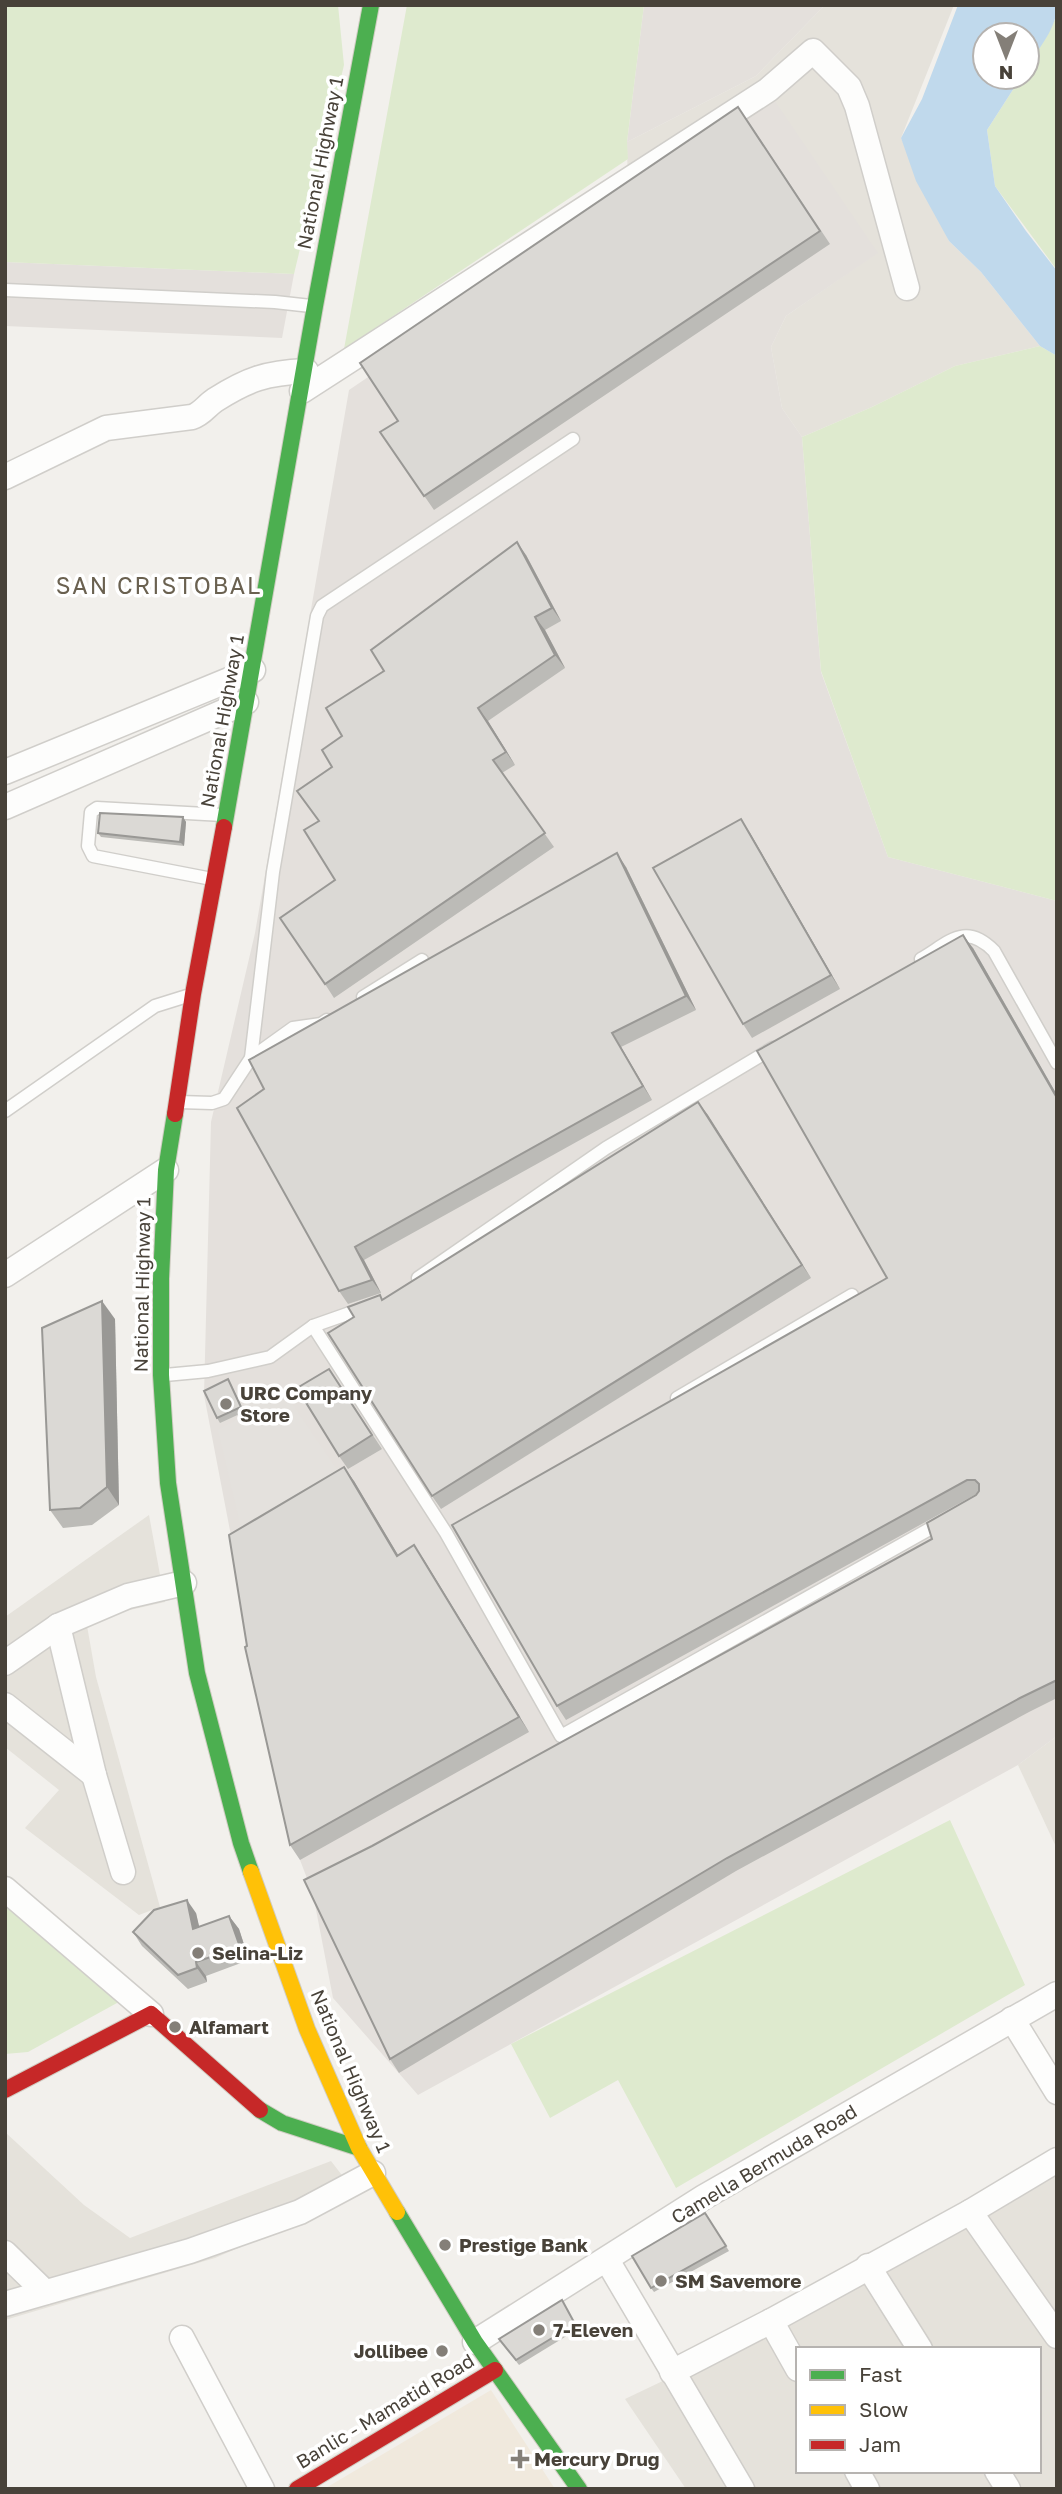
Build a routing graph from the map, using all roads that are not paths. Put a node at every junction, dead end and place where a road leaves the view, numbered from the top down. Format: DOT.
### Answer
graph roads {
  1 [pos="371,5"];
  2 [pos="906,288"];
  3 [pos="5,290"];
  4 [pos="315,306"];
  5 [pos="304,381"];
  6 [pos="573,439"];
  7 [pos="5,477"];
  8 [pos="253,670"];
  9 [pos="246,702"];
  10 [pos="5,772"];
  11 [pos="5,807"];
  12 [pos="226,815"];
  13 [pos="212,879"];
  14 [pos="422,960"];
  15 [pos="911,965"];
  16 [pos="193,994"];
  17 [pos="782,1042"];
  18 [pos="251,1058"];
  19 [pos="1057,1063"];
  20 [pos="176,1101"];
  21 [pos="5,1111"];
  22 [pos="166,1170"];
  23 [pos="5,1275"];
  24 [pos="407,1285"];
  25 [pos="852,1295"];
  26 [pos="385,1301"];
  27 [pos="313,1326"];
  28 [pos="161,1375"];
  29 [pos="661,1407"];
  30 [pos="957,1514"];
  31 [pos="458,1526"];
  32 [pos="446,1533"];
  33 [pos="184,1583"];
  34 [pos="58,1626"];
  35 [pos="5,1663"];
  36 [pos="5,1705"];
  37 [pos="94,1775"];
  38 [pos="123,1872"];
  39 [pos="5,1889"];
  40 [pos="1057,1994"];
  41 [pos="151,2014"];
  42 [pos="1012,2019"];
  43 [pos="5,2090"];
  44 [pos="1057,2092"];
  45 [pos="359,2148"];
  46 [pos="1057,2160"];
  47 [pos="373,2173"];
  48 [pos="970,2212"];
  49 [pos="5,2253"];
  50 [pos="607,2260"];
  51 [pos="867,2266"];
  52 [pos="46,2292"];
  53 [pos="5,2304"];
  54 [pos="771,2321"];
  55 [pos="1057,2336"];
  56 [pos="182,2338"];
  57 [pos="475,2342"];
  58 [pos="919,2347"];
  59 [pos="796,2365"];
  60 [pos="495,2370"];
  61 [pos="672,2372"];
  62 [pos="858,2473"];
  63 [pos="998,2473"];
  64 [pos="262,2489"];
  65 [pos="297,2489"];
  66 [pos="579,2489"];
  67 [pos="742,2489"];
  68 [pos="867,2489"];
  69 [pos="1008,2489"];
  1 -- 4 [label="main road, National Highway 1"];
  2 -- 5 [label="street"];
  3 -- 4 [label="lane"];
  4 -- 5 [label="main road, National Highway 1"];
  5 -- 7 [label="street"];
  5 -- 8 [label="main road, National Highway 1"];
  6 -- 18 [label="lane"];
  8 -- 9 [label="main road, National Highway 1"];
  8 -- 10 [label="street"];
  9 -- 11 [label="street"];
  9 -- 12 [label="main road, National Highway 1"];
  12 -- 13 [label="main road, National Highway 1"];
  12 -- 13 [label="lane"];
  13 -- 16 [label="main road, National Highway 1"];
  14 -- 18 [label="lane"];
  15 -- 19 [label="lane"];
  16 -- 20 [label="main road, National Highway 1"];
  16 -- 21 [label="lane"];
  17 -- 24 [label="lane"];
  18 -- 20 [label="lane"];
  20 -- 22 [label="main road, National Highway 1"];
  22 -- 23 [label="street"];
  22 -- 28 [label="main road, National Highway 1"];
  25 -- 29 [label="lane"];
  26 -- 27 [label="lane"];
  27 -- 28 [label="lane"];
  27 -- 32 [label="lane"];
  28 -- 33 [label="main road, National Highway 1"];
  30 -- 32 [label="lane"];
  31 -- 32 [label="lane"];
  33 -- 34 [label="street"];
  33 -- 45 [label="main road, National Highway 1"];
  34 -- 35 [label="street"];
  34 -- 37 [label="street"];
  36 -- 37 [label="street"];
  37 -- 38 [label="street"];
  39 -- 41 [label="street"];
  40 -- 42 [label="street, Camella Bermuda Road"];
  41 -- 43 [label="main road"];
  41 -- 45 [label="main road"];
  42 -- 44 [label="street"];
  42 -- 50 [label="street, Camella Bermuda Road"];
  45 -- 47 [label="main road, National Highway 1"];
  46 -- 48 [label="street"];
  47 -- 52 [label="street"];
  47 -- 57 [label="main road, National Highway 1"];
  48 -- 51 [label="street"];
  48 -- 55 [label="street"];
  49 -- 52 [label="street"];
  50 -- 57 [label="street, Camella Bermuda Road"];
  50 -- 61 [label="street"];
  51 -- 54 [label="street"];
  51 -- 58 [label="street"];
  52 -- 53 [label="street"];
  54 -- 59 [label="street"];
  54 -- 61 [label="street"];
  56 -- 64 [label="street"];
  57 -- 60 [label="main road, National Highway 1"];
  60 -- 65 [label="main road, Banlic - Mamatid Road"];
  60 -- 66 [label="main road, National Highway 1"];
  61 -- 67 [label="street"];
  62 -- 68 [label="street"];
  63 -- 69 [label="street"];
}
